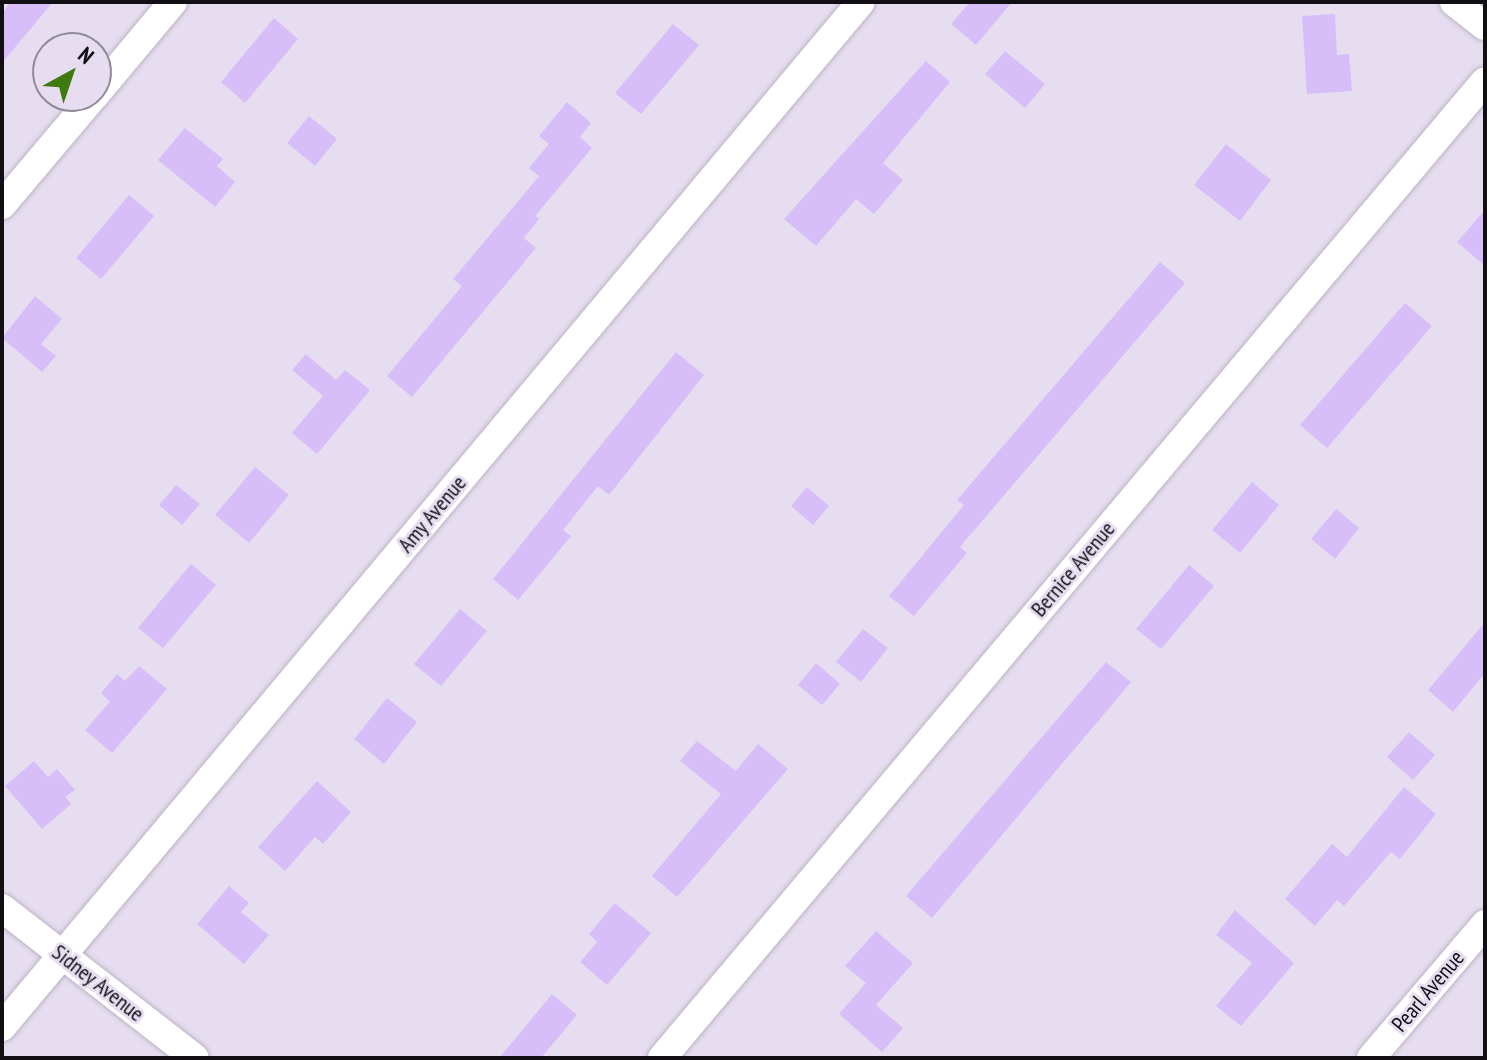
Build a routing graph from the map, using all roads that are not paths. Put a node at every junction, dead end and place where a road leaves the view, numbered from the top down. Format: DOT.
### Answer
graph roads {
  1 [pos="173,2"];
  2 [pos="861,2"];
  3 [pos="1454,2"];
  4 [pos="1485,26"];
  5 [pos="112,75"];
  6 [pos="1485,81"];
  7 [pos="81,112"];
  8 [pos="2,205"];
  9 [pos="2,908"];
  10 [pos="1485,924"];
  11 [pos="62,955"];
  12 [pos="2,1027"];
  13 [pos="195,1058"];
  14 [pos="662,1058"];
  15 [pos="1371,1058"];
  1 -- 5 [label="street"];
  2 -- 11 [label="street, Amy Avenue"];
  3 -- 4 [label="street"];
  6 -- 14 [label="street, Bernice Avenue"];
  7 -- 8 [label="street"];
  9 -- 11 [label="street, Sidney Avenue"];
  10 -- 15 [label="street, Pearl Avenue"];
  11 -- 12 [label="street, Amy Avenue"];
  11 -- 13 [label="street, Sidney Avenue"];
}
